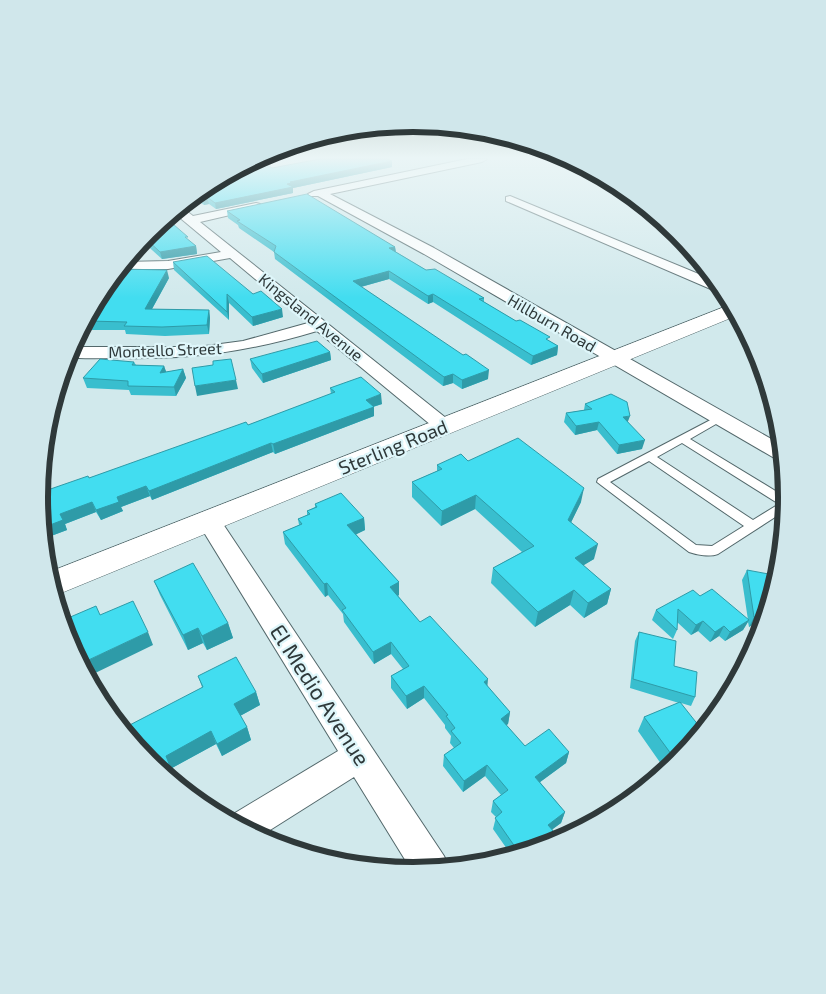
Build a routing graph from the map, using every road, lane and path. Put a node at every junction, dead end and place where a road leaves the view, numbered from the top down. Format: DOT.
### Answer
graph roads {
  1 [pos="259,205"];
  2 [pos="343,205"];
  3 [pos="525,205"];
  4 [pos="182,213"];
  5 [pos="191,220"];
  6 [pos="232,254"];
  7 [pos="130,266"];
  8 [pos="710,284"];
  9 [pos="728,311"];
  10 [pos="320,325"];
  11 [pos="77,352"];
  12 [pos="613,358"];
  13 [pos="720,418"];
  14 [pos="444,426"];
  15 [pos="683,439"];
  16 [pos="775,449"];
  17 [pos="650,457"];
  18 [pos="778,497"];
  19 [pos="778,509"];
  20 [pos="209,521"];
  21 [pos="753,526"];
  22 [pos="58,582"];
  23 [pos="359,756"];
  24 [pos="249,824"];
  25 [pos="427,862"];
  1 -- 5 [label="street"];
  2 -- 12 [label="street, Hillburn Road"];
  3 -- 8 [label="street"];
  4 -- 5 [label="street, Kingsland Avenue"];
  5 -- 6 [label="street, Kingsland Avenue"];
  6 -- 7 [label="street"];
  6 -- 10 [label="street, Kingsland Avenue"];
  9 -- 12 [label="street, Sterling Road"];
  10 -- 11 [label="street, Montello Street"];
  10 -- 14 [label="street, Kingsland Avenue"];
  12 -- 13 [label="street, Hillburn Road"];
  12 -- 14 [label="street, Sterling Road"];
  13 -- 15 [label="lane"];
  13 -- 16 [label="street, Hillburn Road"];
  14 -- 20 [label="street, Sterling Road"];
  15 -- 17 [label="lane"];
  15 -- 18 [label="lane"];
  17 -- 21 [label="lane"];
  17 -- 21 [label="lane"];
  19 -- 21 [label="lane"];
  20 -- 22 [label="street, Sterling Road"];
  20 -- 23 [label="street, El Medio Avenue"];
  23 -- 24 [label="street"];
  23 -- 25 [label="street, El Medio Avenue"];
}
